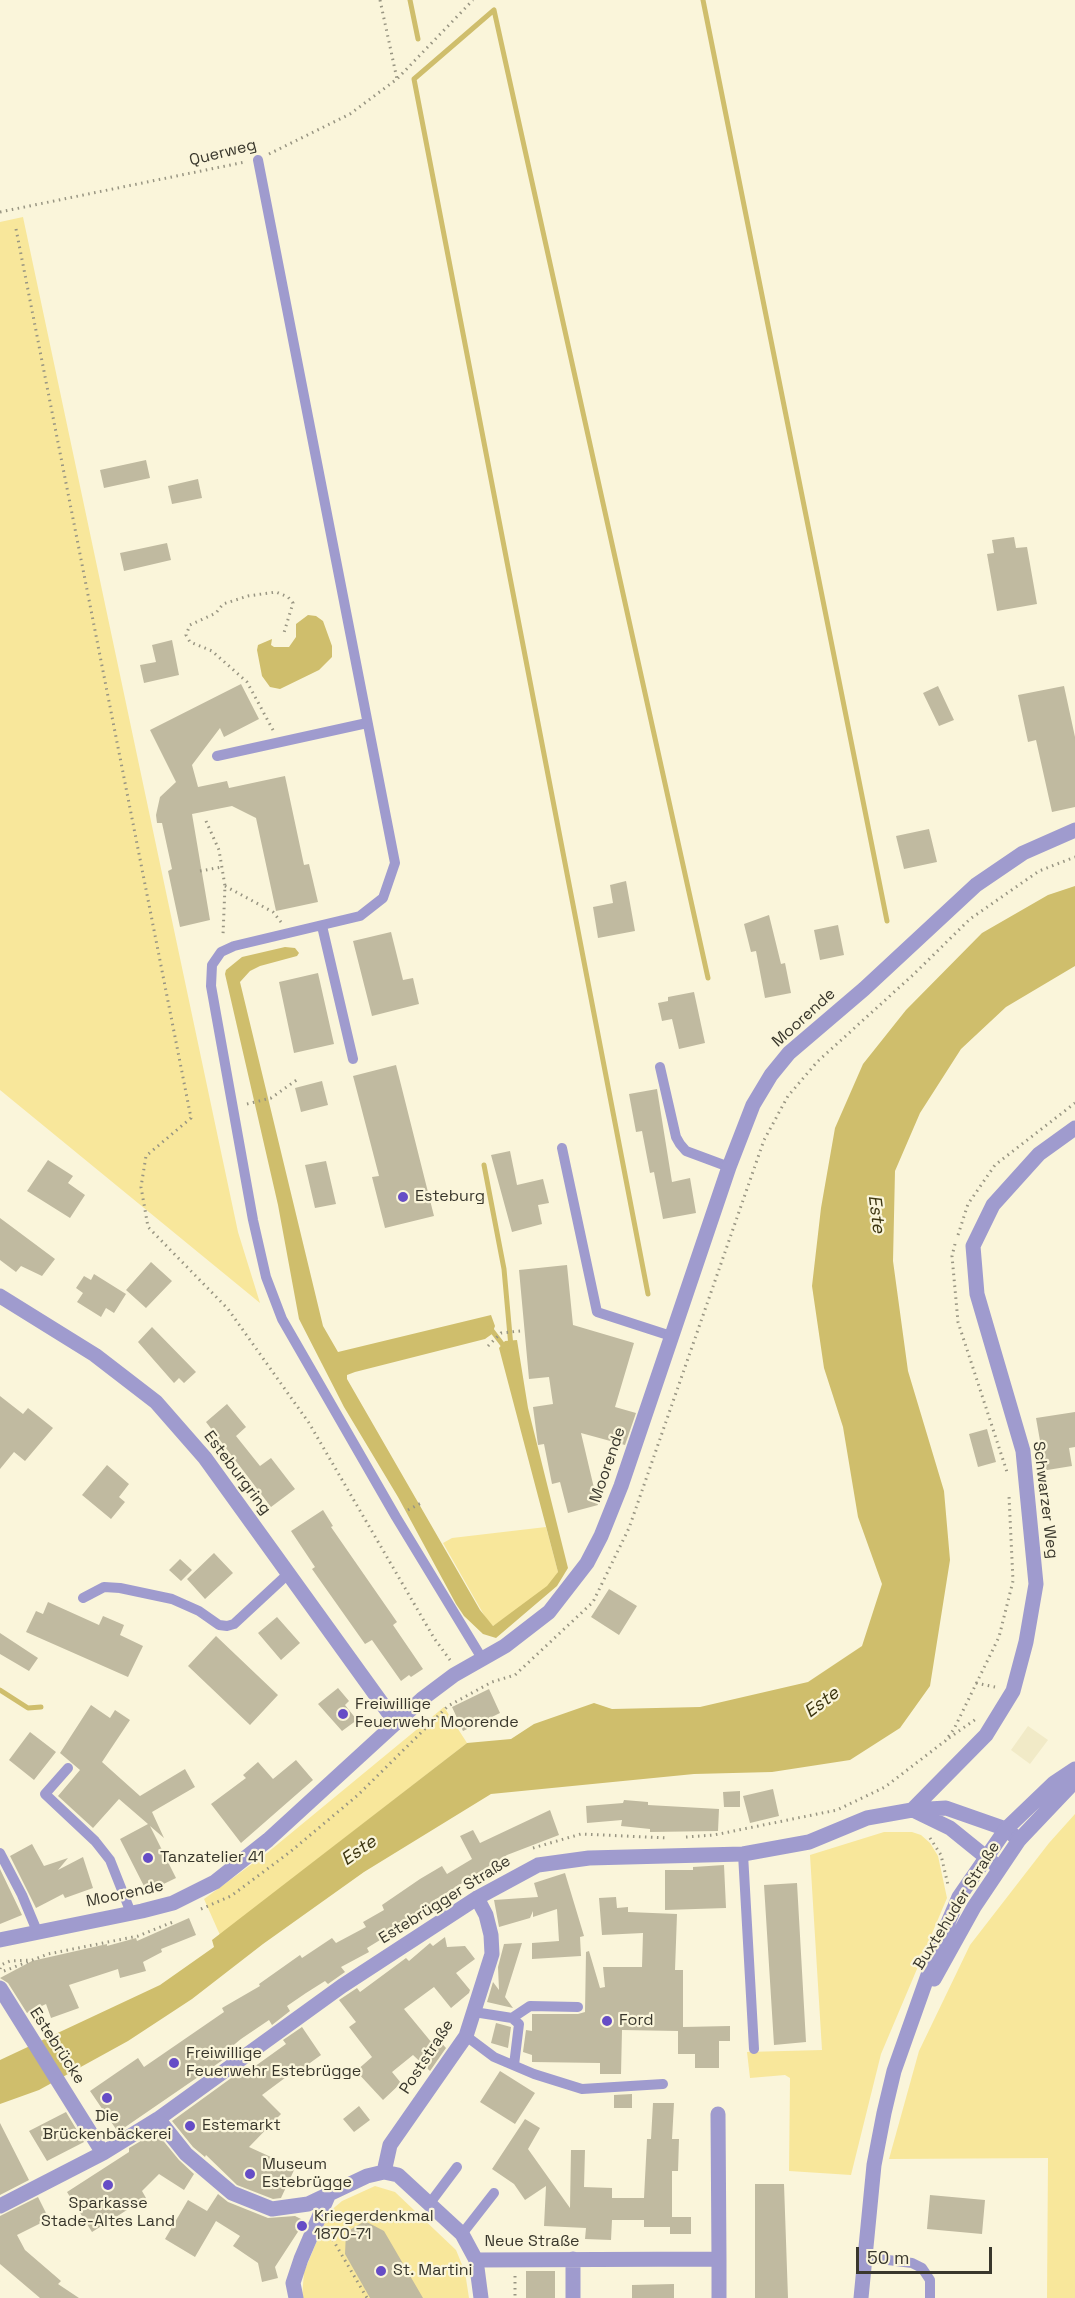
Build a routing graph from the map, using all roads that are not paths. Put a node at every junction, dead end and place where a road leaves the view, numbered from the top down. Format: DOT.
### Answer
graph roads {
  1 [pos="258,160"];
  2 [pos="367,723"];
  3 [pos="217,756"];
  4 [pos="1075,830"];
  5 [pos="322,926"];
  6 [pos="353,1059"];
  7 [pos="660,1067"];
  8 [pos="1075,1128"];
  9 [pos="562,1148"];
  10 [pos="729,1167"];
  11 [pos="0,1296"];
  12 [pos="671,1336"];
  13 [pos="289,1573"];
  14 [pos="84,1598"];
  15 [pos="483,1660"];
  16 [pos="396,1723"];
  17 [pos="68,1768"];
  18 [pos="1075,1769"];
  19 [pos="1075,1781"];
  20 [pos="912,1810"];
  21 [pos="1006,1829"];
  22 [pos="1019,1840"];
  23 [pos="0,1853"];
  24 [pos="743,1854"];
  25 [pos="985,1857"];
  26 [pos="1000,1868"];
  27 [pos="477,1898"];
  28 [pos="132,1913"];
  29 [pos="37,1931"];
  30 [pos="0,1940"];
  31 [pos="0,1988"];
  32 [pos="921,1999"];
  33 [pos="578,2007"];
  34 [pos="474,2012"];
  35 [pos="512,2018"];
  36 [pos="466,2036"];
  37 [pos="754,2049"];
  38 [pos="514,2065"];
  39 [pos="663,2084"];
  40 [pos="718,2114"];
  41 [pos="158,2119"];
  42 [pos="103,2153"];
  43 [pos="457,2167"];
  44 [pos="384,2172"];
  45 [pos="494,2193"];
  46 [pos="328,2196"];
  47 [pos="430,2203"];
  48 [pos="0,2206"];
  49 [pos="462,2234"];
  50 [pos="864,2257"];
  51 [pos="573,2259"];
  52 [pos="719,2259"];
  53 [pos="476,2260"];
  54 [pos="296,2298"];
  55 [pos="481,2298"];
  56 [pos="573,2298"];
  57 [pos="719,2298"];
  58 [pos="861,2298"];
  59 [pos="930,2298"];
  1 -- 2 [label="lane"];
  2 -- 3 [label="lane"];
  2 -- 5 [label="lane"];
  4 -- 10 [label="street, Moorende"];
  5 -- 6 [label="lane"];
  5 -- 15 [label="lane"];
  7 -- 10 [label="lane"];
  8 -- 20 [label="street, Schwarzer Weg"];
  9 -- 12 [label="lane"];
  10 -- 12 [label="street, Moorende"];
  11 -- 13 [label="street, Esteburgring"];
  12 -- 15 [label="street, Moorende"];
  13 -- 14 [label="lane"];
  13 -- 16 [label="street, Esteburgring"];
  15 -- 16 [label="street, Moorende"];
  16 -- 28 [label="street, Moorende"];
  17 -- 28 [label="lane"];
  18 -- 21 [label="street, Buxtehuder Straße"];
  19 -- 22 [label="street, Buxtehuder Straße"];
  20 -- 21 [label="street, Estebrügger Straße"];
  20 -- 24 [label="street, Estebrügger Straße"];
  20 -- 25 [label="street"];
  21 -- 22 [label="street"];
  21 -- 25 [label="street, Buxtehuder Straße"];
  22 -- 26 [label="street, Buxtehuder Straße"];
  23 -- 29 [label="lane"];
  24 -- 27 [label="street, Estebrügger Straße"];
  24 -- 37 [label="lane"];
  25 -- 26 [label="street"];
  25 -- 32 [label="street, Buxtehuder Straße"];
  26 -- 32 [label="street, Buxtehuder Straße"];
  27 -- 34 [label="street, Poststraße"];
  27 -- 41 [label="street, Estebrügger Straße"];
  28 -- 29 [label="street, Moorende"];
  29 -- 30 [label="street, Moorende"];
  31 -- 42 [label="street, Estebrücke"];
  32 -- 50 [label="street, Buxtehuder Straße"];
  33 -- 35 [label="lane"];
  34 -- 35 [label="lane"];
  34 -- 36 [label="street, Poststraße"];
  35 -- 38 [label="lane"];
  36 -- 38 [label="lane"];
  36 -- 44 [label="street, Poststraße"];
  38 -- 39 [label="lane"];
  40 -- 52 [label="street"];
  41 -- 42 [label="street, Estebrügger Straße"];
  41 -- 46 [label="street"];
  42 -- 48 [label="street, Estebrügger Straße"];
  43 -- 47 [label="lane"];
  44 -- 46 [label="street"];
  44 -- 47 [label="street, Neue Straße"];
  45 -- 49 [label="lane"];
  46 -- 54 [label="street"];
  47 -- 49 [label="street, Neue Straße"];
  49 -- 53 [label="street, Neue Straße"];
  50 -- 58 [label="street, Buxtehuder Straße"];
  50 -- 59 [label="lane"];
  51 -- 52 [label="street, Neue Straße"];
  51 -- 53 [label="street, Neue Straße"];
  51 -- 56 [label="street"];
  52 -- 57 [label="street"];
  53 -- 55 [label="street"];
}
